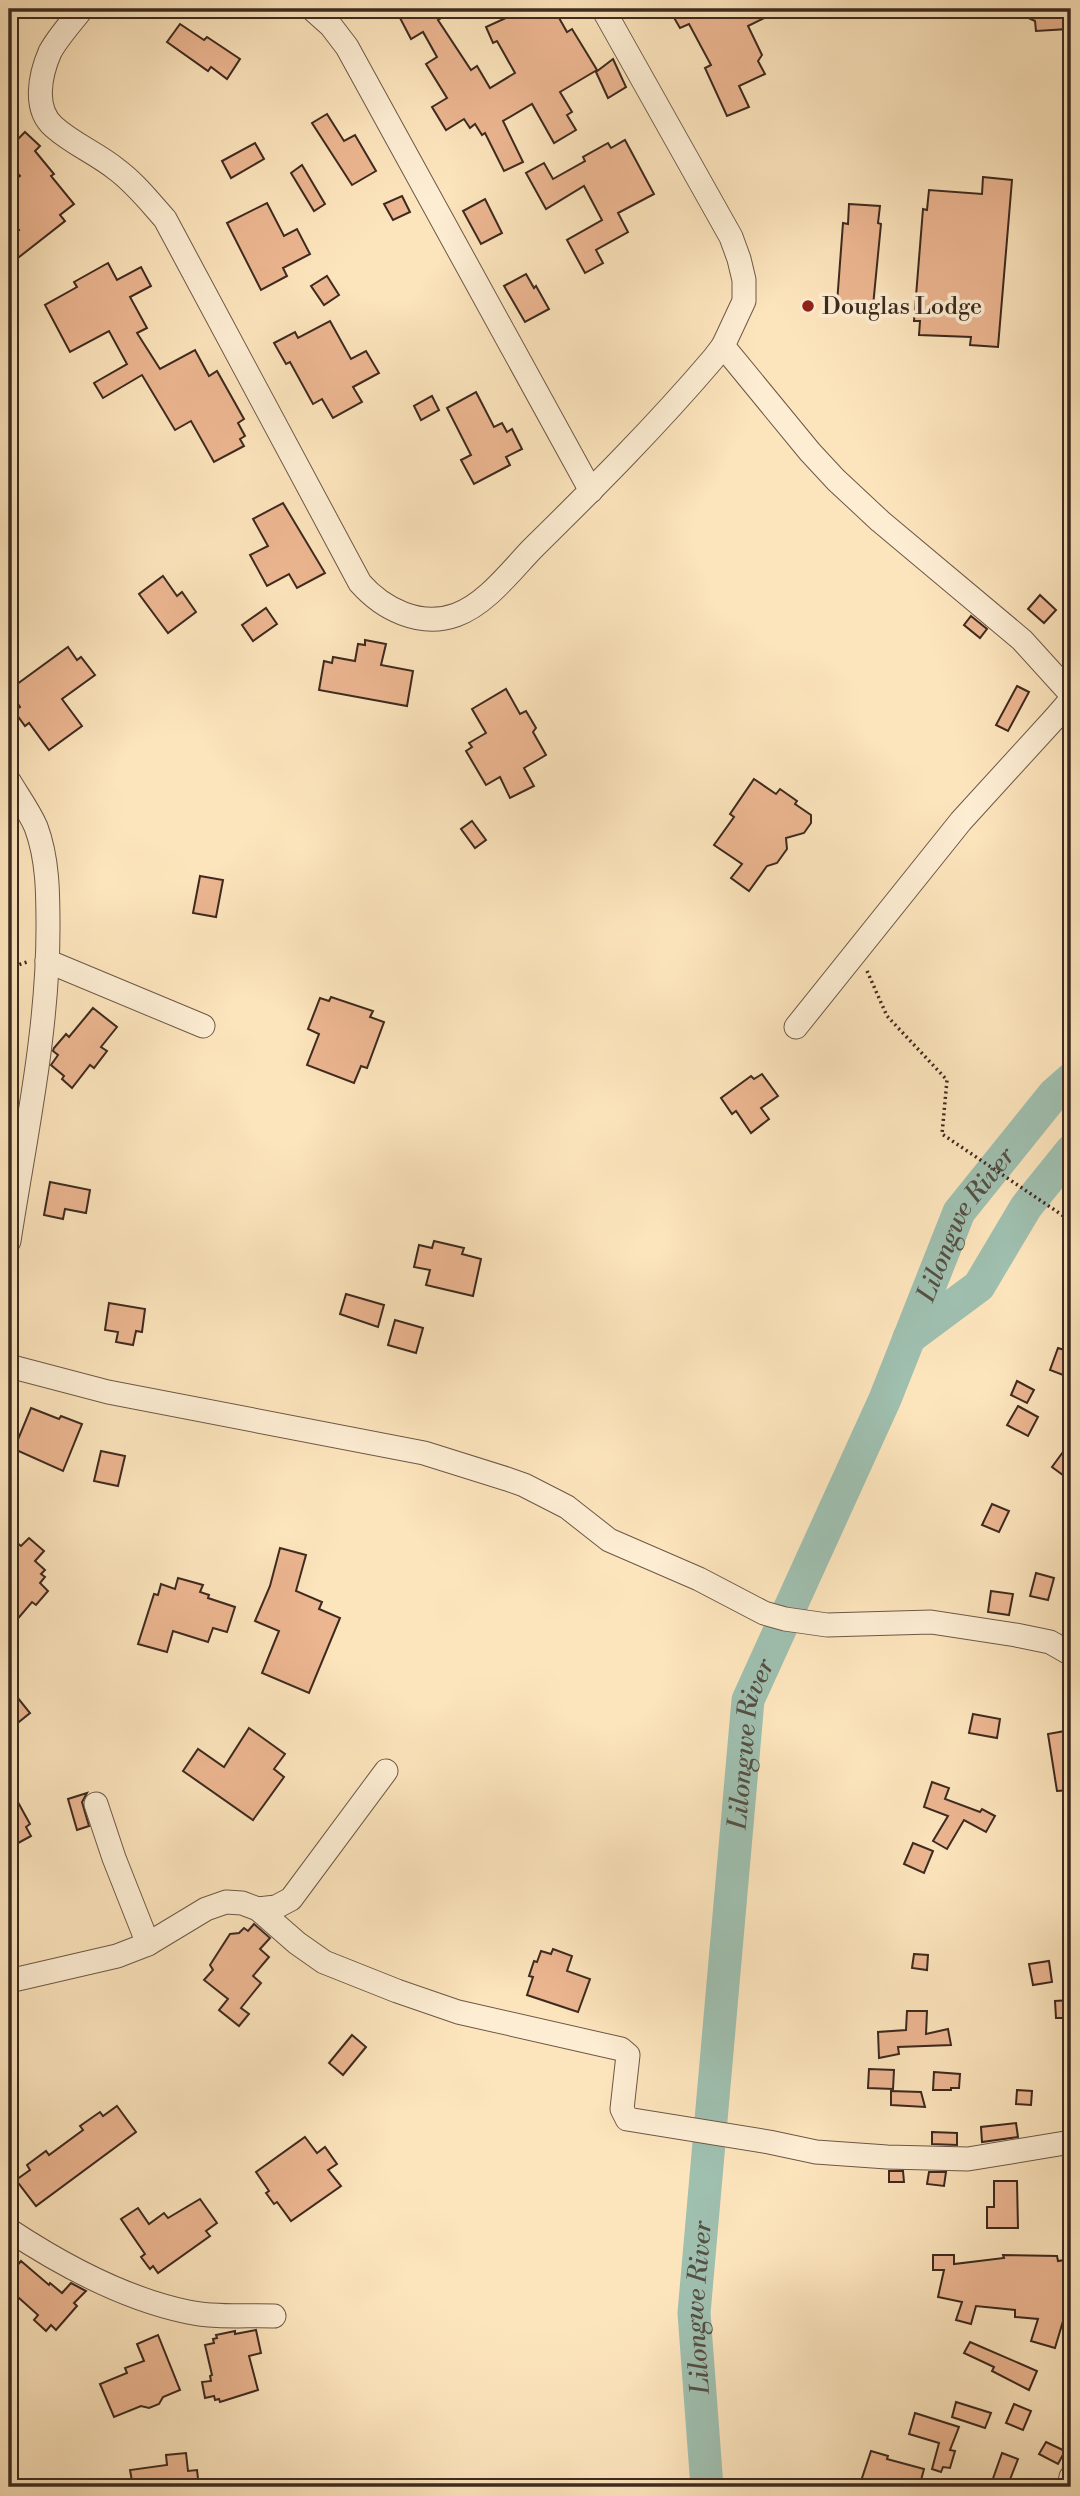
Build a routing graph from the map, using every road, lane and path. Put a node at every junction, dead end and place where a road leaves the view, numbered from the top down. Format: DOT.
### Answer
graph roads {
  1 [pos="82,9"];
  2 [pos="312,9"];
  3 [pos="603,9"];
  4 [pos="723,346"];
  5 [pos="591,491"];
  6 [pos="1071,694"];
  7 [pos="9,781"];
  8 [pos="857,950"];
  9 [pos="47,961"];
  10 [pos="203,1027"];
  11 [pos="796,1027"];
  12 [pos="1071,1224"];
  13 [pos="9,1241"];
  14 [pos="9,1366"];
  15 [pos="1071,1654"];
  16 [pos="386,1771"];
  17 [pos="96,1804"];
  18 [pos="258,1909"];
  19 [pos="148,1944"];
  20 [pos="9,1980"];
  21 [pos="1071,2142"];
  22 [pos="9,2230"];
  23 [pos="274,2316"];
  24 [pos="1071,2477"];
  25 [pos="1069,2487"];
  1 -- 5 [label="street"];
  2 -- 5 [label="street"];
  3 -- 4 [label="street"];
  4 -- 5 [label="street"];
  4 -- 6 [label="street"];
  6 -- 8 [label="street"];
  7 -- 9 [label="street"];
  8 -- 11 [label="street"];
  8 -- 12 [label="path"];
  9 -- 10 [label="street"];
  9 -- 13 [label="street"];
  14 -- 15 [label="street"];
  16 -- 18 [label="street"];
  17 -- 19 [label="street"];
  18 -- 19 [label="street"];
  18 -- 21 [label="street"];
  19 -- 20 [label="street"];
  22 -- 23 [label="street"];
  24 -- 25 [label="street"];
}
